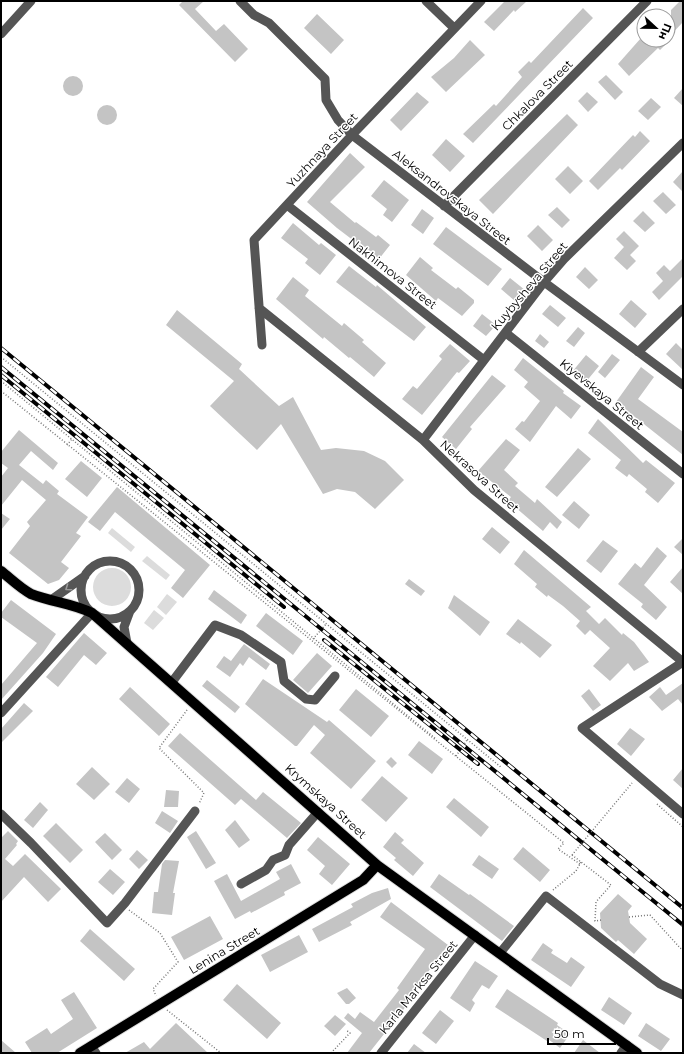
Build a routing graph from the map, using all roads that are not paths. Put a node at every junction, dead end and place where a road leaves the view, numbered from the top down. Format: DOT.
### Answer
graph roads {
  1 [pos="31,1"];
  2 [pos="240,1"];
  3 [pos="426,1"];
  4 [pos="481,1"];
  5 [pos="647,1"];
  6 [pos="454,28"];
  7 [pos="1,34"];
  8 [pos="352,135"];
  9 [pos="683,143"];
  10 [pos="287,205"];
  11 [pos="444,206"];
  12 [pos="544,282"];
  13 [pos="259,308"];
  14 [pos="683,309"];
  15 [pos="506,333"];
  16 [pos="262,345"];
  17 [pos="638,352"];
  18 [pos="484,360"];
  19 [pos="683,385"];
  20 [pos="423,440"];
  21 [pos="683,474"];
  22 [pos="1,571"];
  23 [pos="84,576"];
  24 [pos="51,600"];
  25 [pos="130,611"];
  26 [pos="92,613"];
  27 [pos="127,643"];
  28 [pos="683,662"];
  29 [pos="335,676"];
  30 [pos="172,682"];
  31 [pos="1,713"];
  32 [pos="196,811"];
  33 [pos="318,812"];
  34 [pos="1,814"];
  35 [pos="683,814"];
  36 [pos="377,865"];
  37 [pos="241,884"];
  38 [pos="475,935"];
  39 [pos="500,954"];
  40 [pos="683,995"];
  41 [pos="624,1049"];
  42 [pos="94,1050"];
  43 [pos="80,1053"];
  44 [pos="381,1053"];
  45 [pos="637,1053"];
  1 -- 7 [label="street"];
  2 -- 8 [label="street, Aleksandrovskaya Street"];
  3 -- 6 [label="street"];
  4 -- 6 [label="street, Yuzhnaya Street"];
  5 -- 11 [label="street, Chkalova Street"];
  6 -- 8 [label="street, Yuzhnaya Street"];
  8 -- 10 [label="street, Yuzhnaya Street"];
  8 -- 11 [label="street, Aleksandrovskaya Street"];
  9 -- 12 [label="street, Kuybysheva Street"];
  10 -- 13 [label="street, Yuzhnaya Street"];
  10 -- 18 [label="street, Nakhimova Street"];
  11 -- 12 [label="street, Aleksandrovskaya Street"];
  12 -- 15 [label="street, Kuybysheva Street"];
  12 -- 17 [label="street, Aleksandrovskaya Street"];
  13 -- 16 [label="street, Yuzhnaya Street"];
  13 -- 20 [label="street, Nekrasova Street"];
  14 -- 17 [label="street"];
  15 -- 18 [label="street, Kuybysheva Street"];
  15 -- 21 [label="street, Kiyevskaya Street"];
  17 -- 19 [label="street, Aleksandrovskaya Street"];
  18 -- 20 [label="street, Kuybysheva Street"];
  20 -- 28 [label="street, Nekrasova Street"];
  22 -- 24 [label="main road, Krymskaya Street"];
  23 -- 24 [label="street, one-way"];
  23 -- 25 [label="street"];
  23 -- 26 [label="street"];
  24 -- 26 [label="main road, Krymskaya Street"];
  25 -- 26 [label="street"];
  25 -- 27 [label="street"];
  26 -- 27 [label="main road, Krymskaya Street"];
  26 -- 31 [label="street"];
  27 -- 30 [label="main road, Krymskaya Street"];
  28 -- 35 [label="street"];
  29 -- 30 [label="street"];
  30 -- 33 [label="main road, Krymskaya Street"];
  32 -- 34 [label="street"];
  33 -- 36 [label="main road, Krymskaya Street"];
  33 -- 37 [label="street"];
  36 -- 38 [label="main road, Krymskaya Street"];
  36 -- 42 [label="main road, Lenina Street"];
  38 -- 39 [label="main road, Krymskaya Street"];
  38 -- 44 [label="street, Karla Marksa Street"];
  39 -- 40 [label="street"];
  39 -- 41 [label="main road, Krymskaya Street"];
  41 -- 45 [label="main road, Krymskaya Street"];
  42 -- 43 [label="main road, Lenina Street"];
}
